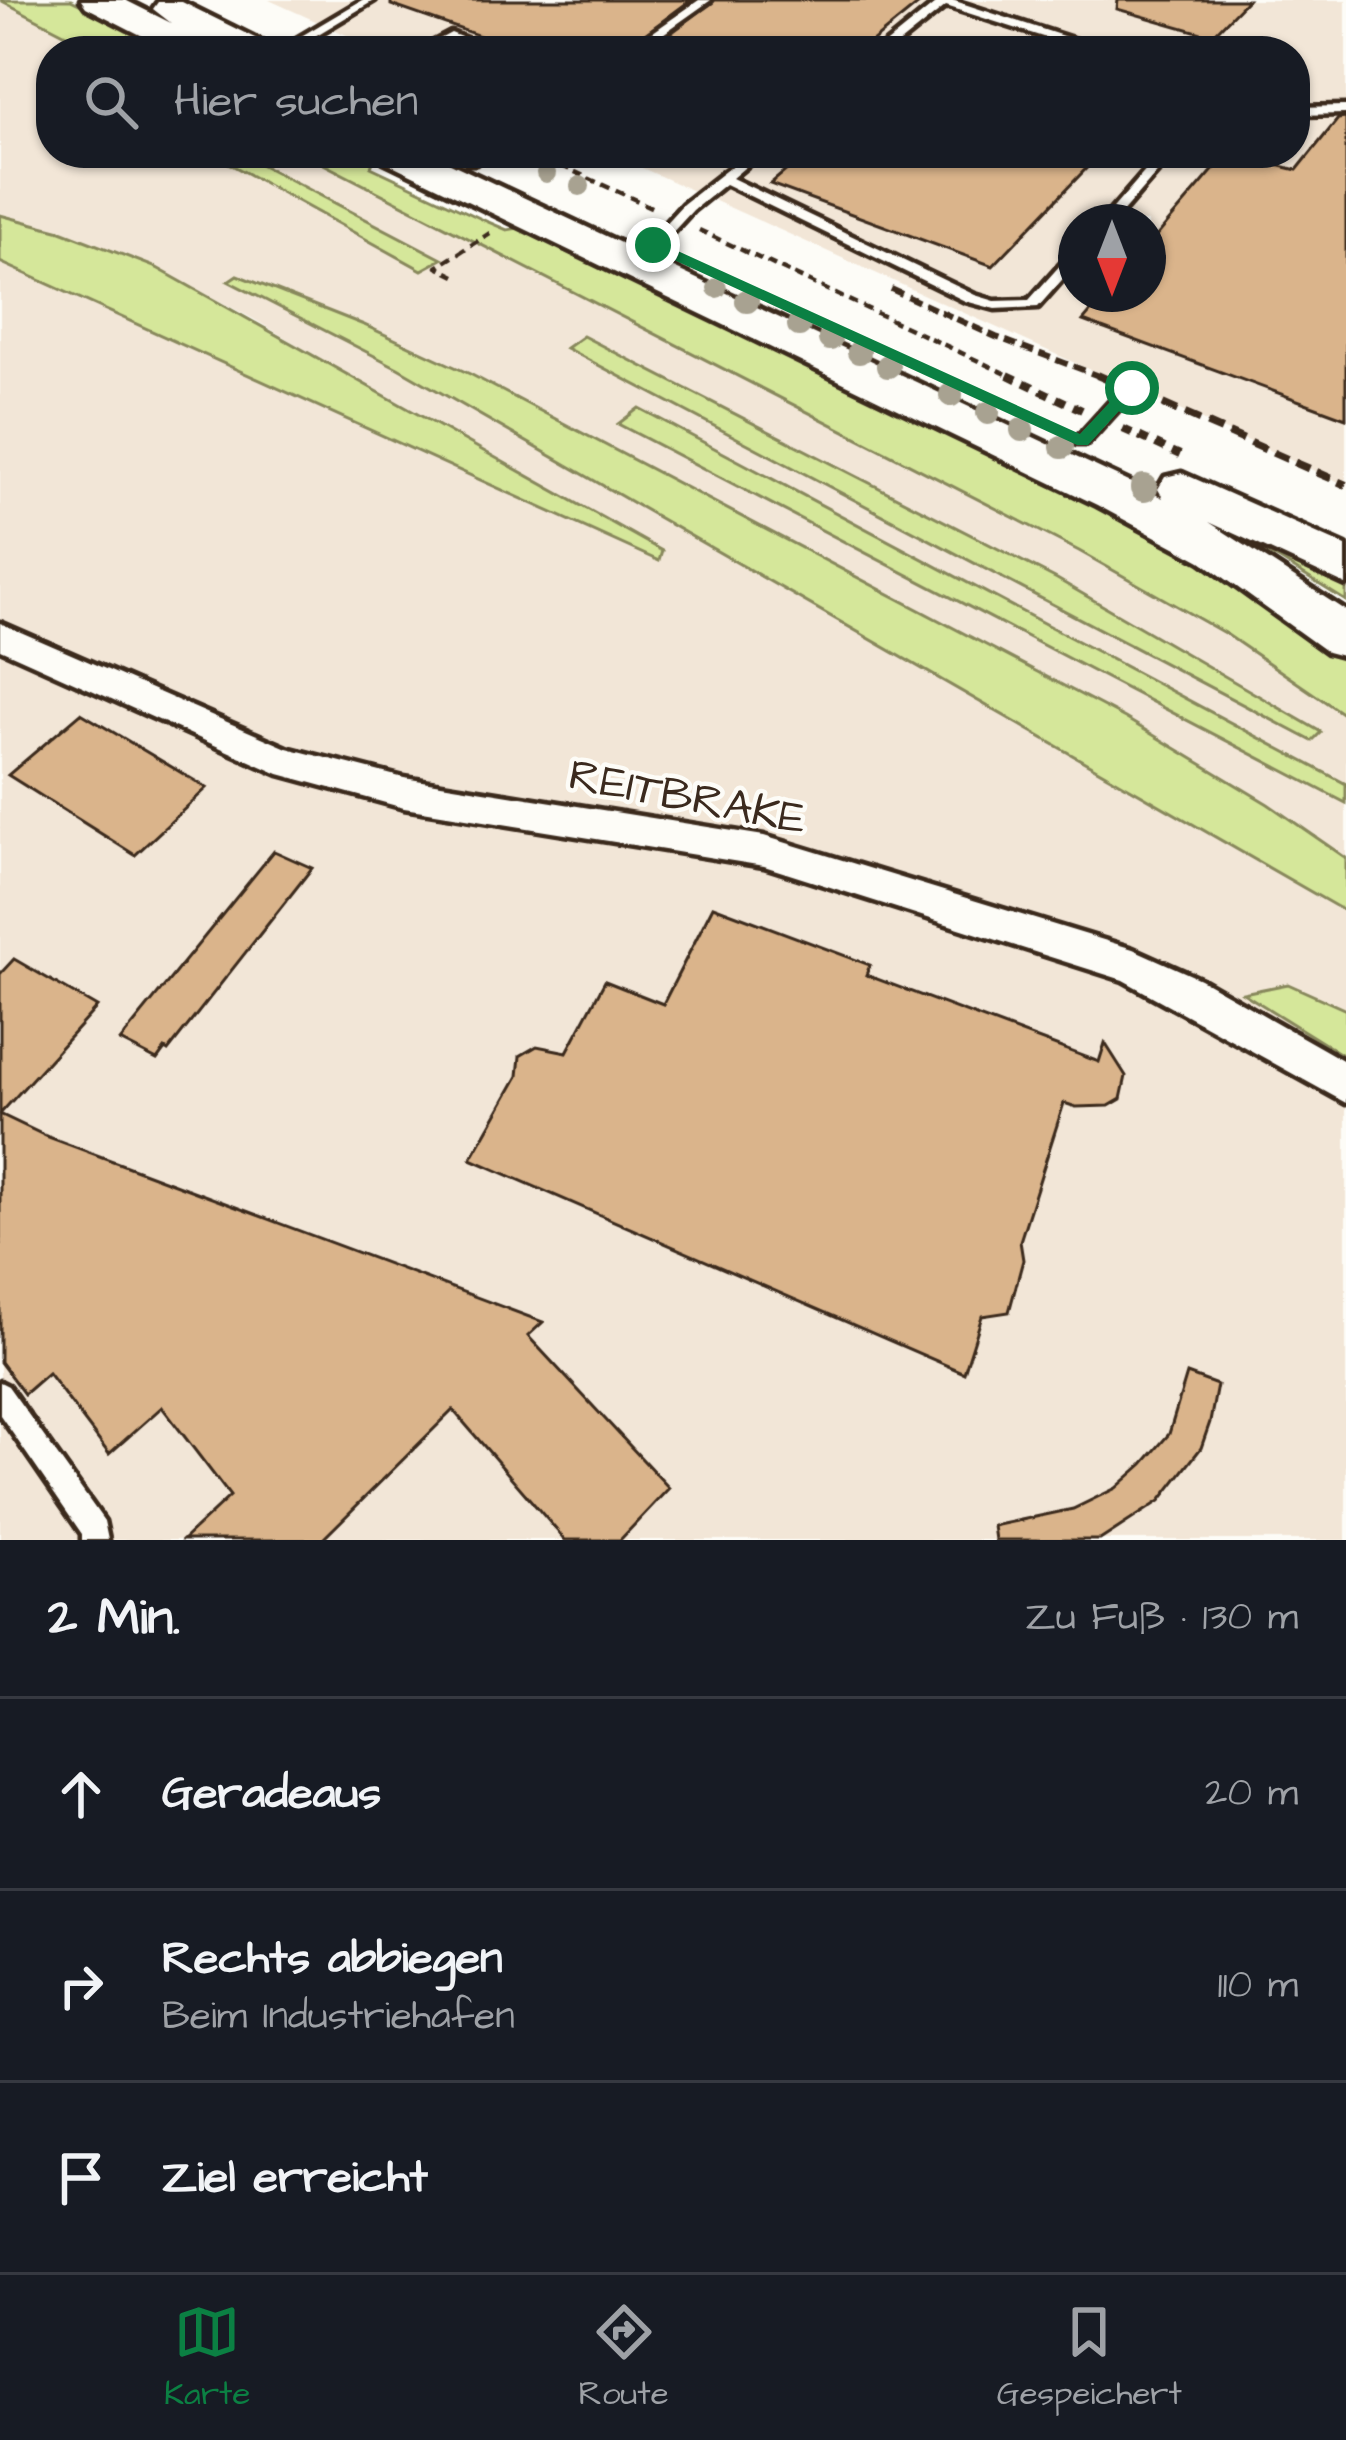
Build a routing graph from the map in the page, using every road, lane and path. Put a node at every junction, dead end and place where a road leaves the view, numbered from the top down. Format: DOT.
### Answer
graph roads {
  1 [pos="98,0"];
  2 [pos="151,0"];
  3 [pos="370,0"];
  4 [pos="706,0"];
  5 [pos="945,1"];
  6 [pos="169,36"];
  7 [pos="222,36"];
  8 [pos="308,36"];
  9 [pos="654,36"];
  10 [pos="902,36"];
  11 [pos="1053,36"];
  12 [pos="1346,110"];
  13 [pos="1310,111"];
  14 [pos="429,168"];
  15 [pos="496,168"];
  16 [pos="737,168"];
  17 [pos="1155,168"];
  18 [pos="724,178"];
  19 [pos="1123,204"];
  20 [pos="479,240"];
  21 [pos="653,245"];
  22 [pos="788,272"];
  23 [pos="455,276"];
  24 [pos="1058,277"];
  25 [pos="1141,376"];
  26 [pos="1093,430"];
  27 [pos="1184,458"];
  28 [pos="1346,567"];
  29 [pos="0,635"];
  30 [pos="1346,638"];
  31 [pos="1346,1084"];
  32 [pos="0,1394"];
  33 [pos="95,1540"];
  1 -- 6 [label="main road"];
  2 -- 7 [label="main road"];
  3 -- 8 [label="lane"];
  4 -- 9 [label="lane"];
  5 -- 10 [label="lane"];
  5 -- 11 [label="lane"];
  12 -- 13 [label="lane"];
  14 -- 30 [label="main road"];
  15 -- 21 [label="main road"];
  16 -- 18 [label="lane"];
  17 -- 19 [label="lane"];
  18 -- 21 [label="lane"];
  18 -- 24 [label="lane"];
  20 -- 23 [label="path"];
  21 -- 26 [label="main road"];
  22 -- 26 [label="path"];
  25 -- 26 [label="lane"];
  26 -- 27 [label="path"];
  26 -- 28 [label="main road"];
  29 -- 31 [label="street, REITBRAKE"];
  32 -- 33 [label="lane"];
}
